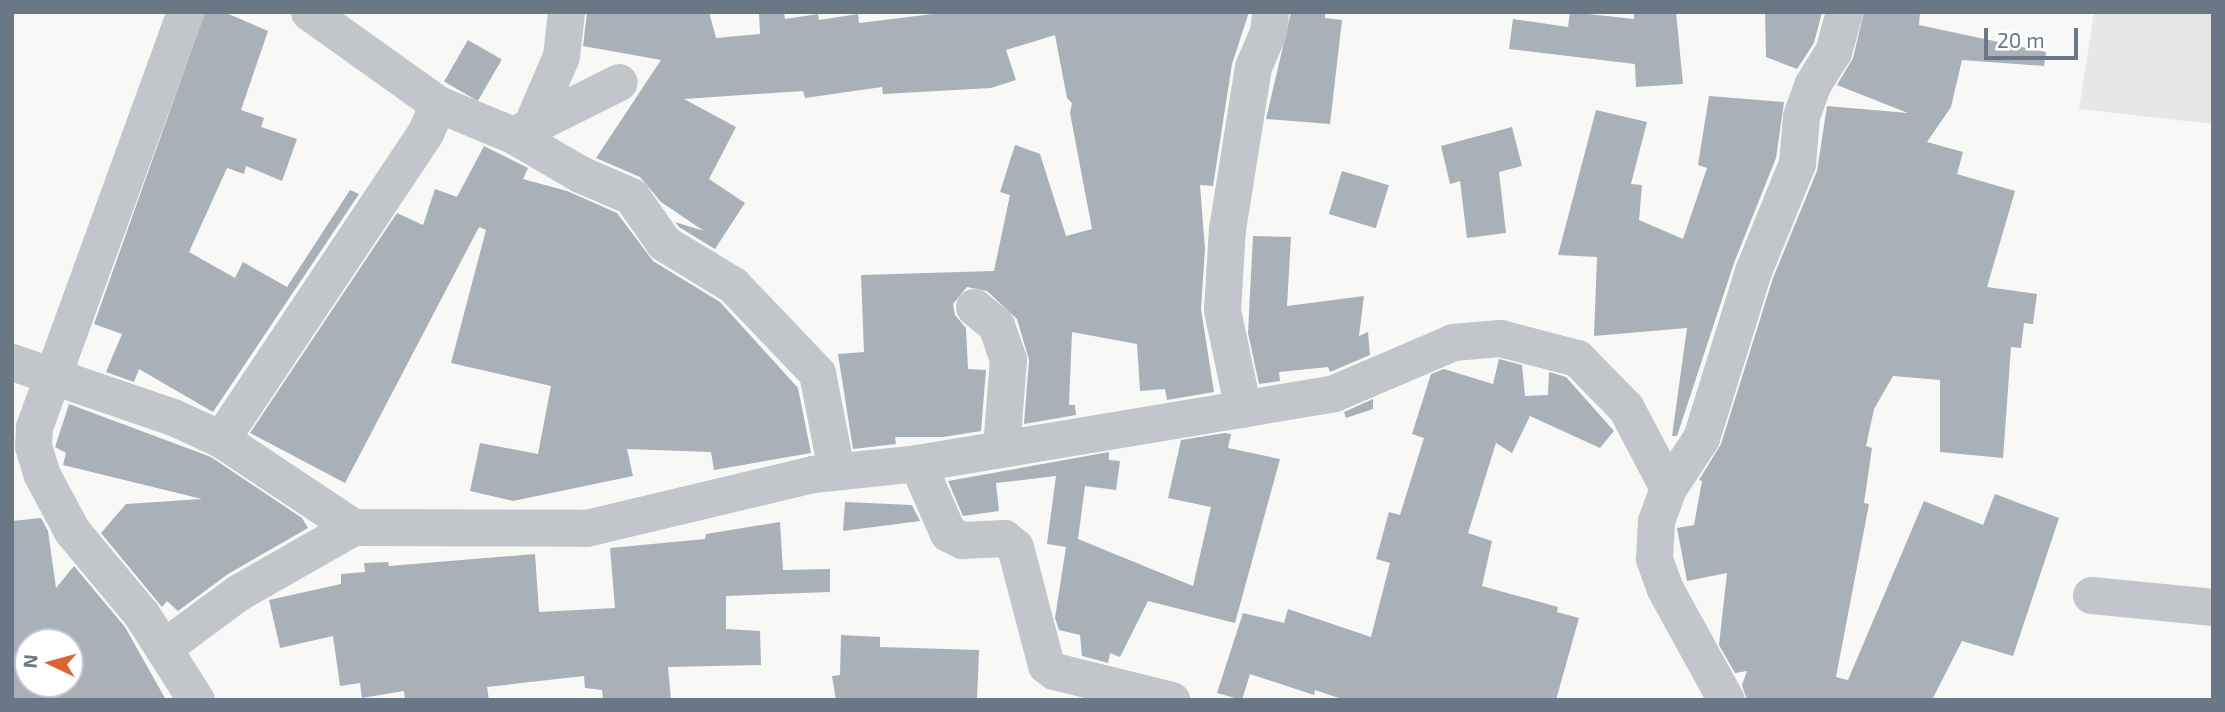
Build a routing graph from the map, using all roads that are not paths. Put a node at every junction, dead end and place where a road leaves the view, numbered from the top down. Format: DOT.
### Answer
graph roads {
  1 [pos="184,12"];
  2 [pos="309,12"];
  3 [pos="566,12"];
  4 [pos="1270,12"];
  5 [pos="1844,12"];
  6 [pos="620,82"];
  7 [pos="438,104"];
  8 [pos="522,130"];
  9 [pos="974,307"];
  10 [pos="12,362"];
  11 [pos="56,377"];
  12 [pos="1243,410"];
  13 [pos="221,439"];
  14 [pos="1001,447"];
  15 [pos="917,463"];
  16 [pos="836,470"];
  17 [pos="1668,488"];
  18 [pos="353,527"];
  19 [pos="2091,595"];
  20 [pos="2213,607"];
  21 [pos="163,648"];
  22 [pos="196,700"];
  23 [pos="1171,700"];
  24 [pos="1726,700"];
  1 -- 11 [label="street"];
  2 -- 7 [label="street"];
  3 -- 8 [label="street"];
  4 -- 12 [label="street"];
  5 -- 17 [label="street"];
  6 -- 8 [label="street"];
  7 -- 8 [label="street"];
  7 -- 13 [label="street"];
  8 -- 16 [label="street"];
  9 -- 14 [label="street"];
  10 -- 11 [label="street"];
  11 -- 13 [label="street"];
  11 -- 21 [label="street"];
  12 -- 14 [label="street"];
  12 -- 17 [label="street"];
  13 -- 18 [label="street"];
  14 -- 15 [label="street"];
  15 -- 16 [label="street"];
  15 -- 23 [label="street"];
  16 -- 18 [label="street"];
  17 -- 24 [label="street"];
  18 -- 21 [label="street"];
  19 -- 20 [label="street"];
  21 -- 22 [label="street"];
}
